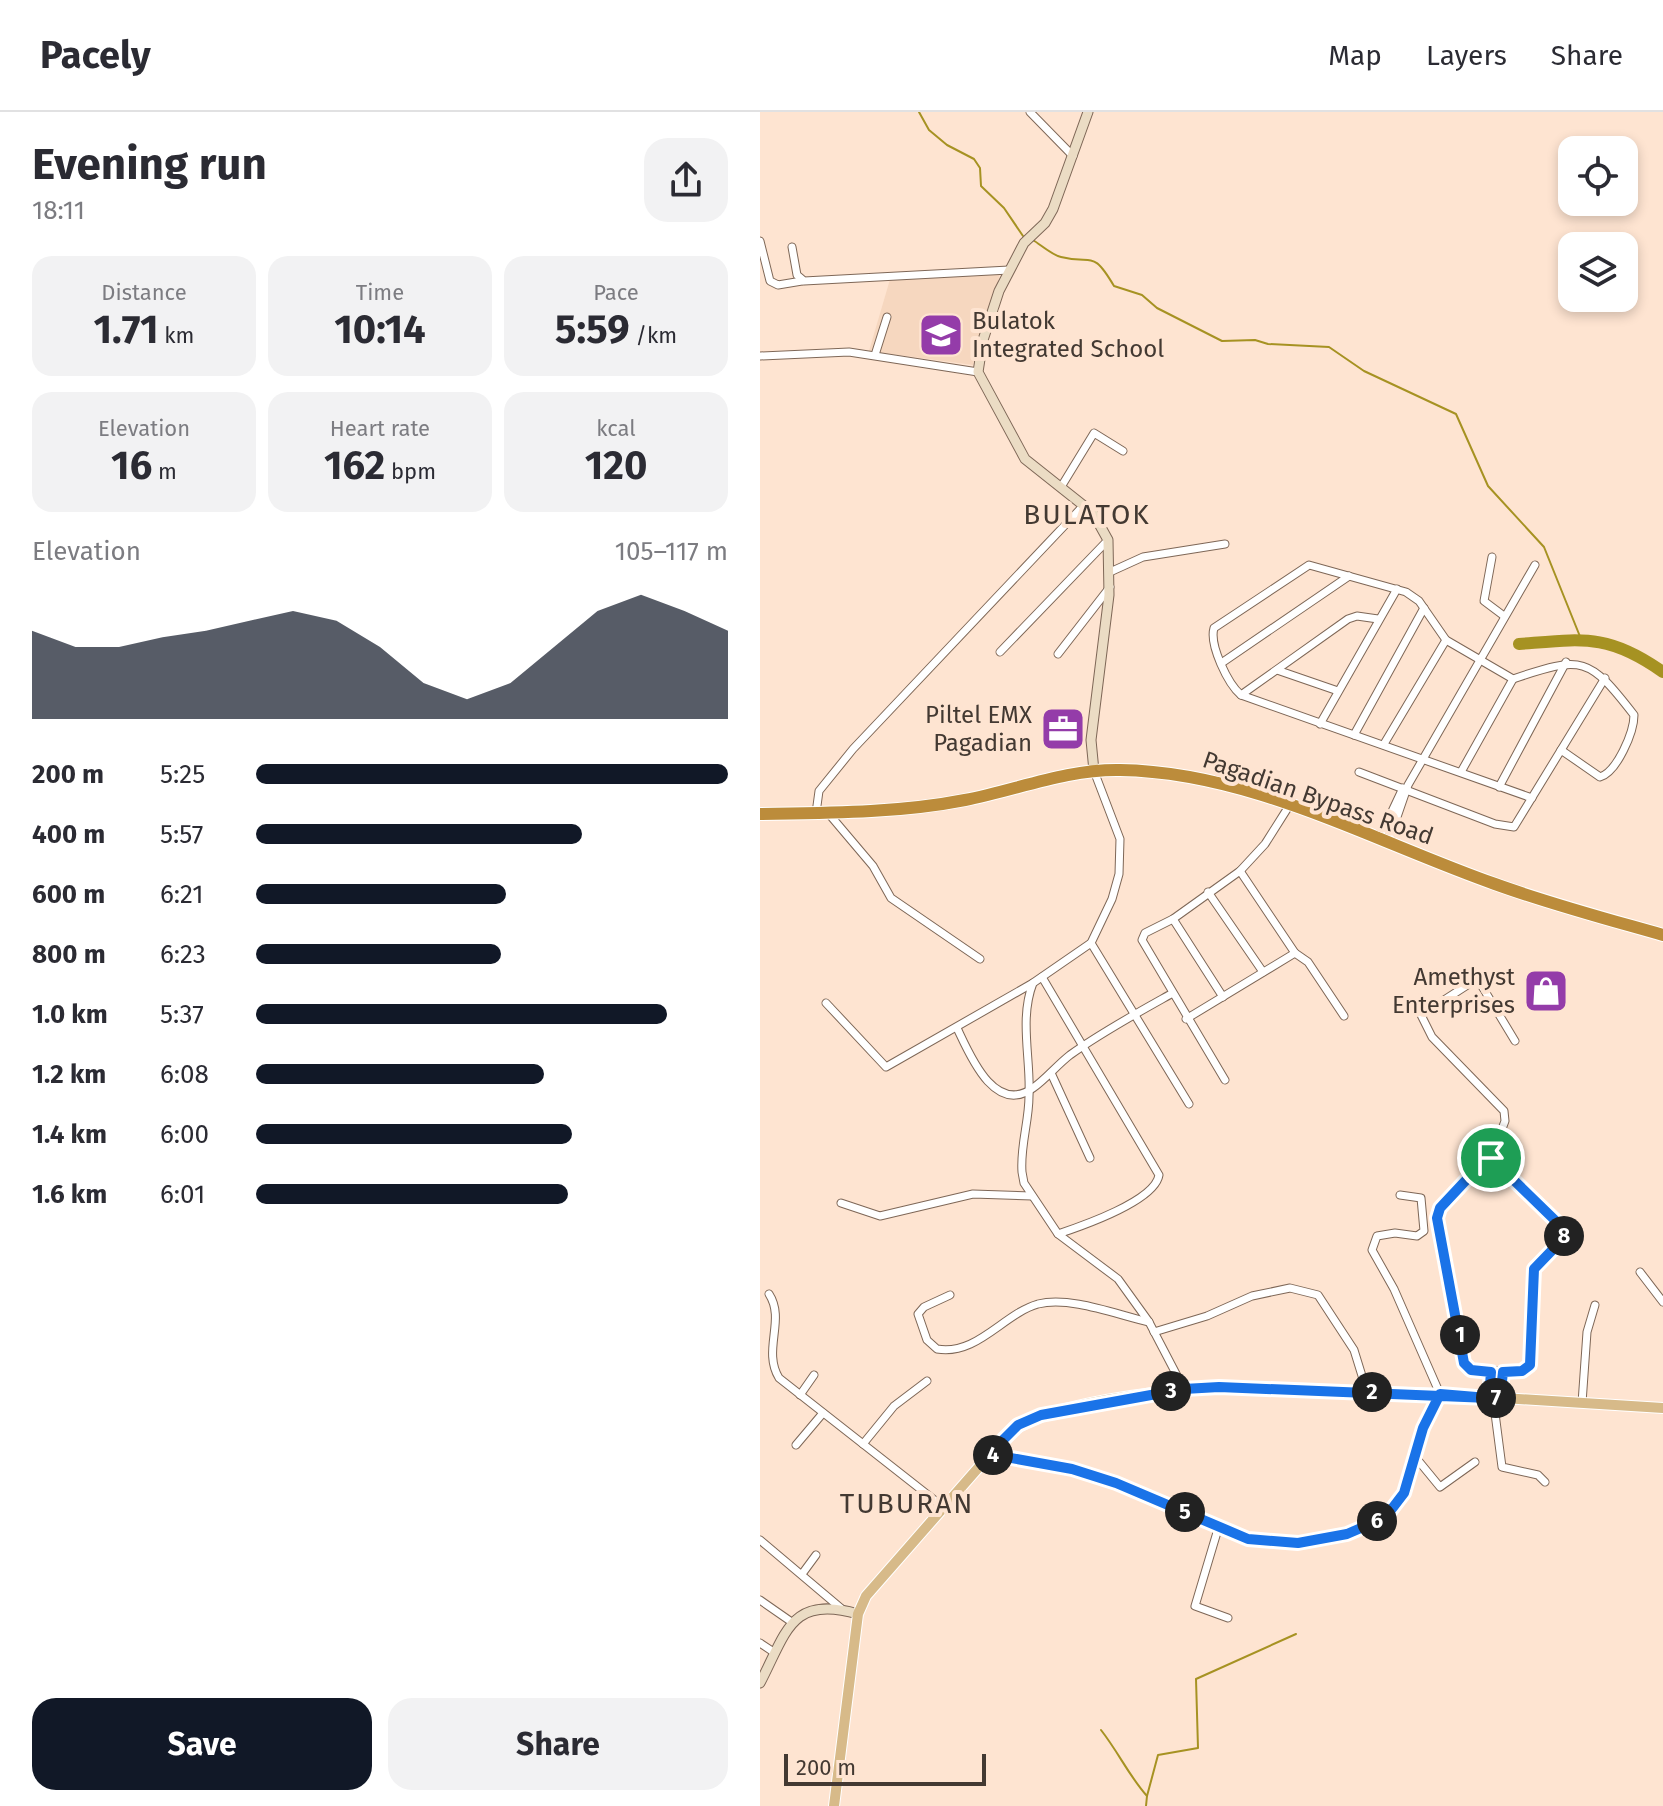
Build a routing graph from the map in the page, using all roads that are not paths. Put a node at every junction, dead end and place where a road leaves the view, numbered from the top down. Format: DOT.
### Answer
graph roads {
  1 [pos="1030,112"];
  2 [pos="1088,112"];
  3 [pos="1073,156"];
  4 [pos="760,241"];
  5 [pos="792,247"];
  6 [pos="1009,270"];
  7 [pos="804,281"];
  8 [pos="887,317"];
  9 [pos="875,355"];
  10 [pos="760,356"];
  11 [pos="978,372"];
  12 [pos="1123,451"];
  13 [pos="1061,487"];
  14 [pos="1084,505"];
  15 [pos="1108,540"];
  16 [pos="1225,544"];
  17 [pos="1492,557"];
  18 [pos="1535,565"];
  19 [pos="1110,572"];
  20 [pos="1349,576"];
  21 [pos="1110,587"];
  22 [pos="1397,589"];
  23 [pos="1424,608"];
  24 [pos="1504,616"];
  25 [pos="1378,619"];
  26 [pos="1446,640"];
  27 [pos="1000,652"];
  28 [pos="1058,654"];
  29 [pos="1479,661"];
  30 [pos="1223,662"];
  31 [pos="1566,662"];
  32 [pos="1277,670"];
  33 [pos="1605,678"];
  34 [pos="1513,679"];
  35 [pos="1338,691"];
  36 [pos="1241,695"];
  37 [pos="1320,724"];
  38 [pos="1354,735"];
  39 [pos="1384,744"];
  40 [pos="1561,750"];
  41 [pos="1424,758"];
  42 [pos="1094,771"];
  43 [pos="1359,772"];
  44 [pos="1461,772"];
  45 [pos="1499,787"];
  46 [pos="1405,789"];
  47 [pos="1532,798"];
  48 [pos="1289,806"];
  49 [pos="822,813"];
  50 [pos="760,814"];
  51 [pos="1383,841"];
  52 [pos="1240,871"];
  53 [pos="1208,892"];
  54 [pos="1173,919"];
  55 [pos="1663,935"];
  56 [pos="1091,943"];
  57 [pos="1295,953"];
  58 [pos="980,959"];
  59 [pos="1263,972"];
  60 [pos="1042,977"];
  61 [pos="1033,983"];
  62 [pos="1171,994"];
  63 [pos="1223,997"];
  64 [pos="826,1003"];
  65 [pos="1133,1016"];
  66 [pos="1344,1016"];
  67 [pos="1186,1019"];
  68 [pos="957,1028"];
  69 [pos="1515,1041"];
  70 [pos="1085,1046"];
  71 [pos="1051,1073"];
  72 [pos="1225,1080"];
  73 [pos="1030,1091"];
  74 [pos="1189,1104"];
  75 [pos="1090,1158"];
  76 [pos="1491,1158"];
  77 [pos="1400,1195"];
  78 [pos="1032,1196"];
  79 [pos="841,1203"];
  80 [pos="1058,1234"];
  81 [pos="1640,1272"];
  82 [pos="769,1294"];
  83 [pos="950,1295"];
  84 [pos="1663,1302"];
  85 [pos="1595,1305"];
  86 [pos="1149,1322"];
  87 [pos="1154,1332"];
  88 [pos="1491,1372"];
  89 [pos="1503,1372"];
  90 [pos="814,1375"];
  91 [pos="927,1381"];
  92 [pos="1184,1389"];
  93 [pos="1367,1392"];
  94 [pos="1440,1394"];
  95 [pos="800,1395"];
  96 [pos="1494,1398"];
  97 [pos="1582,1403"];
  98 [pos="1663,1408"];
  99 [pos="823,1413"];
  100 [pos="863,1444"];
  101 [pos="796,1445"];
  102 [pos="989,1454"];
  103 [pos="1417,1459"];
  104 [pos="1475,1462"];
  105 [pos="1545,1482"];
  106 [pos="942,1506"];
  107 [pos="1218,1529"];
  108 [pos="760,1540"];
  109 [pos="816,1555"];
  110 [pos="802,1574"];
  111 [pos="760,1600"];
  112 [pos="843,1610"];
  113 [pos="858,1614"];
  114 [pos="1228,1618"];
  115 [pos="793,1623"];
  116 [pos="760,1643"];
  117 [pos="775,1653"];
  118 [pos="760,1683"];
  119 [pos="834,1806"];
  1 -- 3 [label="street"];
  2 -- 3 [label="street"];
  3 -- 6 [label="street"];
  4 -- 7 [label="street"];
  5 -- 7 [label="street"];
  6 -- 7 [label="street"];
  6 -- 11 [label="street"];
  8 -- 9 [label="street"];
  9 -- 10 [label="street"];
  9 -- 11 [label="street"];
  11 -- 13 [label="street"];
  12 -- 13 [label="street"];
  13 -- 14 [label="street"];
  14 -- 15 [label="street"];
  14 -- 49 [label="street"];
  15 -- 19 [label="street"];
  15 -- 27 [label="street"];
  16 -- 19 [label="street"];
  17 -- 24 [label="street"];
  18 -- 24 [label="street"];
  19 -- 21 [label="street"];
  20 -- 22 [label="street"];
  20 -- 30 [label="street"];
  20 -- 30 [label="street"];
  21 -- 28 [label="street"];
  21 -- 42 [label="street"];
  22 -- 23 [label="street"];
  22 -- 25 [label="street"];
  23 -- 26 [label="street"];
  23 -- 38 [label="street"];
  24 -- 29 [label="street"];
  25 -- 32 [label="street"];
  25 -- 35 [label="street"];
  26 -- 29 [label="street"];
  26 -- 39 [label="street"];
  29 -- 34 [label="street"];
  29 -- 41 [label="street"];
  30 -- 36 [label="street"];
  31 -- 33 [label="street"];
  31 -- 34 [label="street"];
  31 -- 45 [label="street"];
  32 -- 35 [label="street"];
  32 -- 36 [label="street"];
  33 -- 40 [label="street"];
  33 -- 40 [label="street"];
  34 -- 44 [label="street"];
  35 -- 37 [label="street"];
  36 -- 37 [label="street"];
  37 -- 38 [label="street"];
  38 -- 39 [label="street"];
  39 -- 41 [label="street"];
  40 -- 47 [label="street"];
  41 -- 44 [label="street"];
  41 -- 46 [label="street"];
  42 -- 48 [label="highway, Pagadian Bypass Road"];
  42 -- 49 [label="highway, Pagadian Bypass Road"];
  42 -- 56 [label="street"];
  43 -- 46 [label="street"];
  44 -- 45 [label="street"];
  45 -- 47 [label="street"];
  46 -- 47 [label="street"];
  46 -- 51 [label="street"];
  48 -- 51 [label="highway, Pagadian Bypass Road"];
  48 -- 52 [label="street"];
  49 -- 50 [label="highway, Pagadian Bypass Road"];
  49 -- 58 [label="street"];
  51 -- 55 [label="highway, Pagadian Bypass Road"];
  52 -- 53 [label="street"];
  52 -- 57 [label="street"];
  53 -- 54 [label="street"];
  53 -- 59 [label="street"];
  54 -- 62 [label="street"];
  54 -- 63 [label="street"];
  56 -- 60 [label="street"];
  56 -- 65 [label="street"];
  57 -- 59 [label="street"];
  57 -- 66 [label="street"];
  59 -- 63 [label="street"];
  60 -- 61 [label="street"];
  60 -- 70 [label="street"];
  61 -- 68 [label="street"];
  61 -- 73 [label="street"];
  62 -- 65 [label="street"];
  62 -- 67 [label="street"];
  63 -- 67 [label="street"];
  64 -- 68 [label="street"];
  65 -- 70 [label="street"];
  65 -- 74 [label="street"];
  67 -- 72 [label="street"];
  68 -- 73 [label="street"];
  69 -- 76 [label="street"];
  70 -- 71 [label="street"];
  70 -- 80 [label="street"];
  71 -- 73 [label="street"];
  71 -- 75 [label="street"];
  73 -- 78 [label="street"];
  76 -- 88 [label="street"];
  76 -- 89 [label="street"];
  77 -- 94 [label="street"];
  78 -- 79 [label="street"];
  78 -- 80 [label="street"];
  80 -- 86 [label="street"];
  81 -- 84 [label="street"];
  82 -- 95 [label="street"];
  83 -- 86 [label="street"];
  85 -- 97 [label="street"];
  86 -- 87 [label="street"];
  87 -- 92 [label="street"];
  87 -- 93 [label="street"];
  88 -- 89 [label="street"];
  88 -- 96 [label="street"];
  89 -- 96 [label="street"];
  90 -- 95 [label="street"];
  91 -- 100 [label="street"];
  92 -- 93 [label="main road"];
  92 -- 102 [label="main road"];
  93 -- 94 [label="main road"];
  94 -- 96 [label="main road"];
  94 -- 103 [label="street"];
  95 -- 99 [label="street"];
  96 -- 97 [label="main road"];
  96 -- 105 [label="street"];
  97 -- 98 [label="main road"];
  99 -- 100 [label="street"];
  99 -- 101 [label="street"];
  100 -- 106 [label="street"];
  102 -- 106 [label="main road"];
  102 -- 107 [label="street"];
  103 -- 104 [label="street"];
  103 -- 107 [label="street"];
  106 -- 113 [label="main road"];
  107 -- 114 [label="street"];
  108 -- 110 [label="street"];
  109 -- 110 [label="street"];
  110 -- 112 [label="street"];
  111 -- 115 [label="street"];
  112 -- 113 [label="street"];
  112 -- 115 [label="street"];
  113 -- 119 [label="main road"];
  115 -- 117 [label="street"];
  116 -- 117 [label="street"];
  117 -- 118 [label="street"];
}
